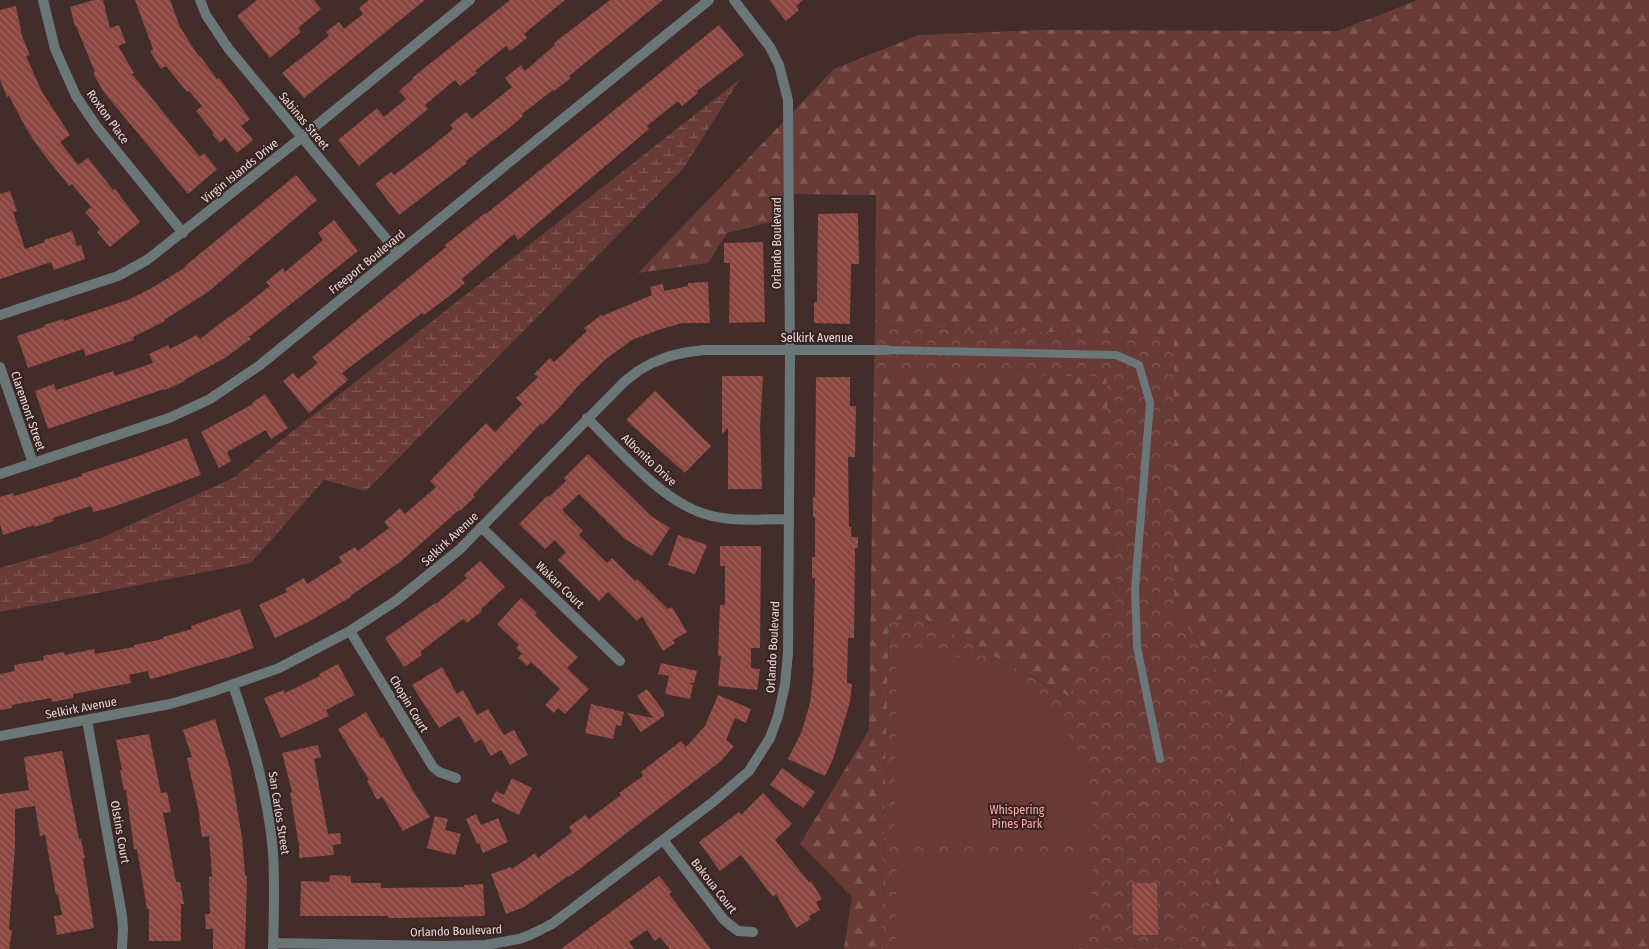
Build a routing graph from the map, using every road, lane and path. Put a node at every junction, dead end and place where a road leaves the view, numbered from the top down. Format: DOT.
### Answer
graph roads {
  1 [pos="43,0"];
  2 [pos="200,0"];
  3 [pos="470,0"];
  4 [pos="709,0"];
  5 [pos="734,0"];
  6 [pos="301,138"];
  7 [pos="183,233"];
  8 [pos="398,253"];
  9 [pos="0,314"];
  10 [pos="887,350"];
  11 [pos="790,351"];
  12 [pos="0,367"];
  13 [pos="587,418"];
  14 [pos="33,464"];
  15 [pos="0,474"];
  16 [pos="789,519"];
  17 [pos="482,527"];
  18 [pos="350,631"];
  19 [pos="620,661"];
  20 [pos="233,685"];
  21 [pos="87,720"];
  22 [pos="0,736"];
  23 [pos="1160,759"];
  24 [pos="456,778"];
  25 [pos="663,840"];
  26 [pos="754,932"];
  27 [pos="274,946"];
  28 [pos="122,949"];
  1 -- 7 [label="street, Roxton Place"];
  2 -- 6 [label="street, Sabinas Street"];
  3 -- 6 [label="street, Virgin Islands Drive"];
  4 -- 8 [label="street, Freeport Boulevard"];
  5 -- 11 [label="street, Orlando Boulevard"];
  6 -- 7 [label="street, Virgin Islands Drive"];
  6 -- 8 [label="street, Sabinas Street"];
  7 -- 9 [label="street, Virgin Islands Drive"];
  8 -- 14 [label="street, Freeport Boulevard"];
  10 -- 11 [label="street, Selkirk Avenue"];
  10 -- 23 [label="lane"];
  11 -- 13 [label="street, Selkirk Avenue"];
  11 -- 16 [label="street, Orlando Boulevard"];
  12 -- 14 [label="street, Claremont Street"];
  13 -- 16 [label="street, Albonito Drive"];
  13 -- 17 [label="street, Selkirk Avenue"];
  14 -- 15 [label="street, Freeport Boulevard"];
  16 -- 25 [label="street, Orlando Boulevard"];
  17 -- 18 [label="street, Selkirk Avenue"];
  17 -- 19 [label="street, Wakan Court"];
  18 -- 20 [label="street, Selkirk Avenue"];
  18 -- 24 [label="street, Chopin Court"];
  20 -- 21 [label="street, Selkirk Avenue"];
  20 -- 27 [label="street, San Carlos Street"];
  21 -- 22 [label="street, Selkirk Avenue"];
  21 -- 28 [label="street, Olstins Court"];
  25 -- 26 [label="street, Bakoua Court"];
  25 -- 27 [label="street, Orlando Boulevard"];
}
